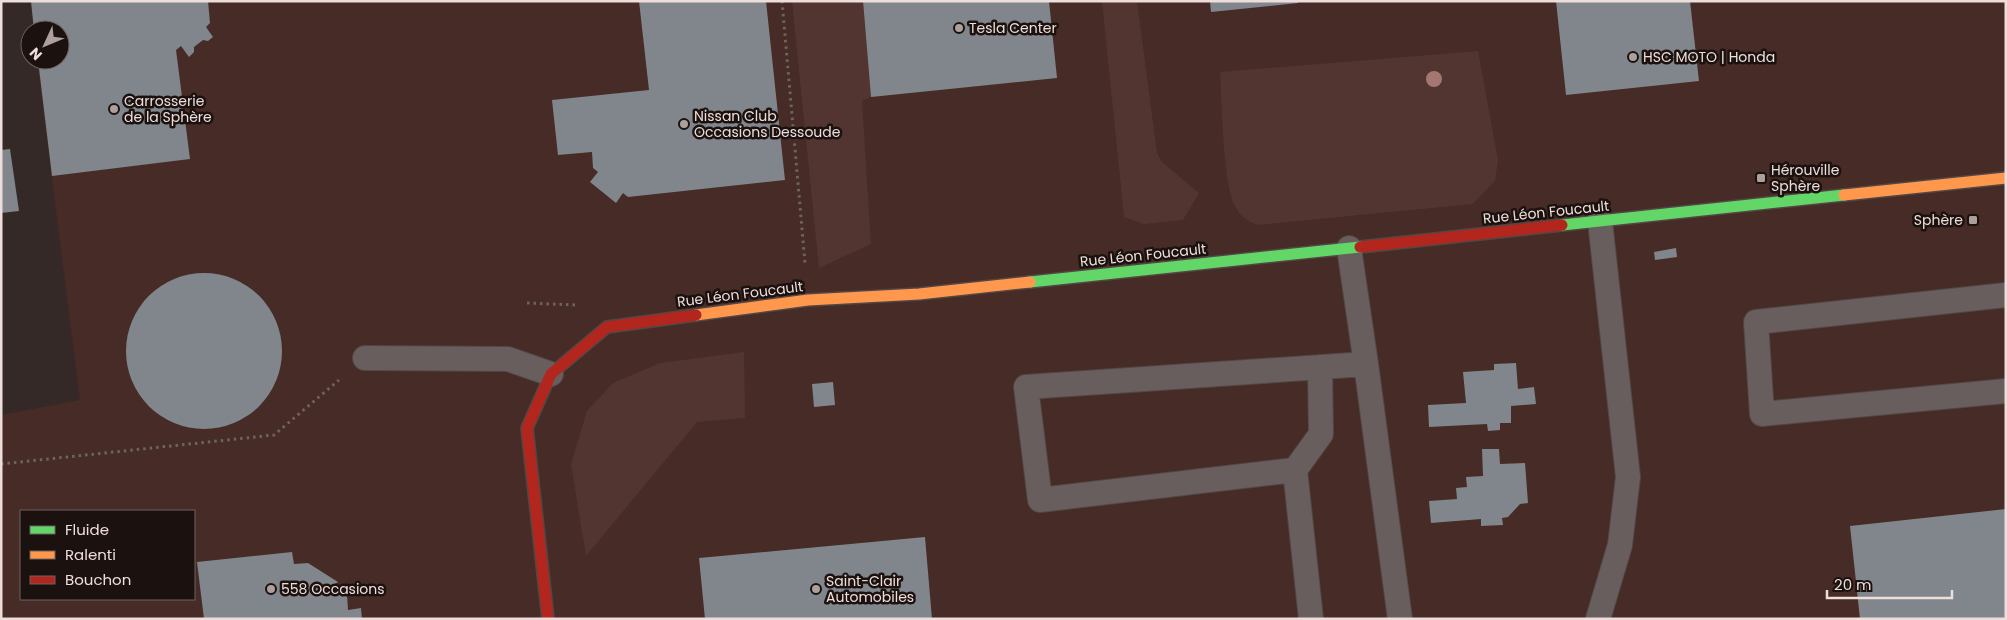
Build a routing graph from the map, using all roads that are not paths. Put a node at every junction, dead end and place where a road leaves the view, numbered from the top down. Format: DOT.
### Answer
graph roads {
  1 [pos="2006,178"];
  2 [pos="1600,221"];
  3 [pos="1350,248"];
  4 [pos="2006,295"];
  5 [pos="365,358"];
  6 [pos="1366,364"];
  7 [pos="1320,367"];
  8 [pos="551,374"];
  9 [pos="2006,391"];
  10 [pos="1295,470"];
  11 [pos="548,619"];
  12 [pos="1311,619"];
  13 [pos="1400,619"];
  14 [pos="1598,619"];
  1 -- 2 [label="street, Rue Léon Foucault"];
  2 -- 3 [label="street, Rue Léon Foucault"];
  2 -- 14 [label="lane"];
  3 -- 6 [label="lane"];
  3 -- 8 [label="street, Rue Léon Foucault"];
  4 -- 9 [label="lane"];
  5 -- 8 [label="lane"];
  6 -- 7 [label="lane"];
  6 -- 13 [label="lane"];
  7 -- 10 [label="lane"];
  7 -- 10 [label="lane"];
  8 -- 11 [label="street, Rue Léon Foucault"];
  10 -- 12 [label="lane"];
}
